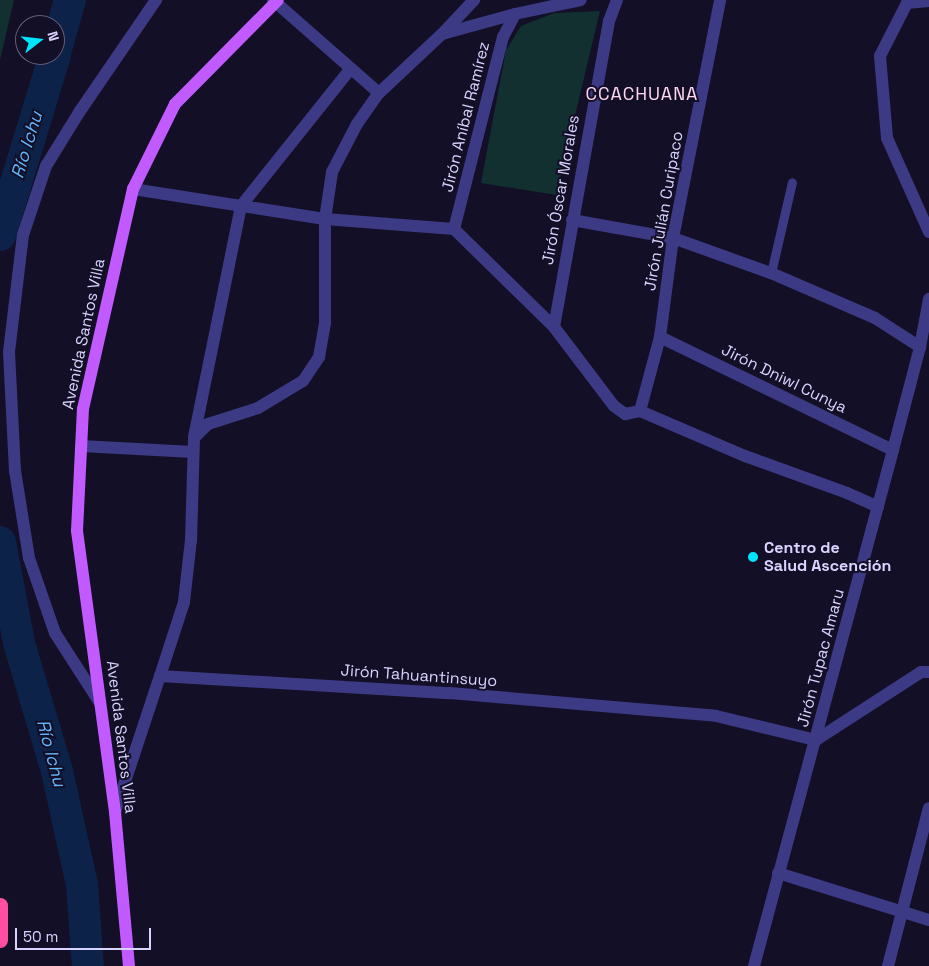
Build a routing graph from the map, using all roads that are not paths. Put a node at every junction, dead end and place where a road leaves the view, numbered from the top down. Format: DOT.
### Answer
graph roads {
  1 [pos="156,0"];
  2 [pos="474,0"];
  3 [pos="580,0"];
  4 [pos="617,0"];
  5 [pos="720,0"];
  6 [pos="276,1"];
  7 [pos="929,1"];
  8 [pos="515,14"];
  9 [pos="442,34"];
  10 [pos="351,68"];
  11 [pos="379,93"];
  12 [pos="792,182"];
  13 [pos="133,189"];
  14 [pos="241,206"];
  15 [pos="326,219"];
  16 [pos="572,220"];
  17 [pos="454,229"];
  18 [pos="929,232"];
  19 [pos="673,238"];
  20 [pos="771,273"];
  21 [pos="929,299"];
  22 [pos="554,328"];
  23 [pos="660,337"];
  24 [pos="920,347"];
  25 [pos="640,412"];
  26 [pos="194,438"];
  27 [pos="81,446"];
  28 [pos="893,450"];
  29 [pos="193,452"];
  30 [pos="878,507"];
  31 [pos="929,672"];
  32 [pos="160,676"];
  33 [pos="100,703"];
  34 [pos="816,740"];
  35 [pos="929,808"];
  36 [pos="115,812"];
  37 [pos="778,873"];
  38 [pos="0,905"];
  39 [pos="903,911"];
  40 [pos="929,920"];
  41 [pos="0,940"];
  42 [pos="129,966"];
  43 [pos="754,966"];
  44 [pos="888,966"];
  1 -- 33 [label="street"];
  2 -- 9 [label="street"];
  3 -- 8 [label="street"];
  4 -- 16 [label="street, Jirón Óscar Morales"];
  5 -- 19 [label="street, Jirón Julián Curipaco"];
  6 -- 10 [label="street"];
  6 -- 13 [label="main road, Avenida Santos Villa"];
  7 -- 18 [label="street"];
  8 -- 9 [label="street"];
  8 -- 17 [label="street, Jirón Aníbal Ramírez"];
  9 -- 11 [label="street"];
  10 -- 11 [label="street"];
  10 -- 14 [label="street"];
  11 -- 15 [label="street"];
  12 -- 20 [label="lane"];
  13 -- 14 [label="street"];
  13 -- 27 [label="main road, Avenida Santos Villa"];
  14 -- 15 [label="street"];
  14 -- 26 [label="street"];
  15 -- 17 [label="street"];
  15 -- 26 [label="street"];
  16 -- 19 [label="street"];
  16 -- 22 [label="street, Jirón Óscar Morales"];
  17 -- 22 [label="street"];
  19 -- 20 [label="street"];
  19 -- 23 [label="street, Jirón Julián Curipaco"];
  20 -- 24 [label="street"];
  21 -- 24 [label="street, Jirón Tupac Amaru"];
  22 -- 25 [label="street"];
  23 -- 25 [label="street, Jirón Julián Curipaco"];
  23 -- 28 [label="street, Jirón Dniwl Cunya"];
  24 -- 28 [label="street, Jirón Tupac Amaru"];
  25 -- 30 [label="street"];
  26 -- 29 [label="street"];
  27 -- 29 [label="street"];
  27 -- 33 [label="main road, Avenida Santos Villa"];
  28 -- 30 [label="street, Jirón Tupac Amaru"];
  29 -- 32 [label="street"];
  30 -- 34 [label="street, Jirón Tupac Amaru"];
  31 -- 34 [label="street"];
  32 -- 34 [label="street, Jirón Tahuantinsuyo"];
  32 -- 36 [label="street"];
  33 -- 36 [label="main road, Avenida Santos Villa"];
  34 -- 37 [label="street, Jirón Tupac Amaru"];
  35 -- 39 [label="street"];
  36 -- 42 [label="main road, Avenida Santos Villa"];
  37 -- 39 [label="street"];
  37 -- 43 [label="street, Jirón Tupac Amaru"];
  38 -- 41 [label="highway"];
  39 -- 40 [label="street"];
  39 -- 44 [label="street"];
}
